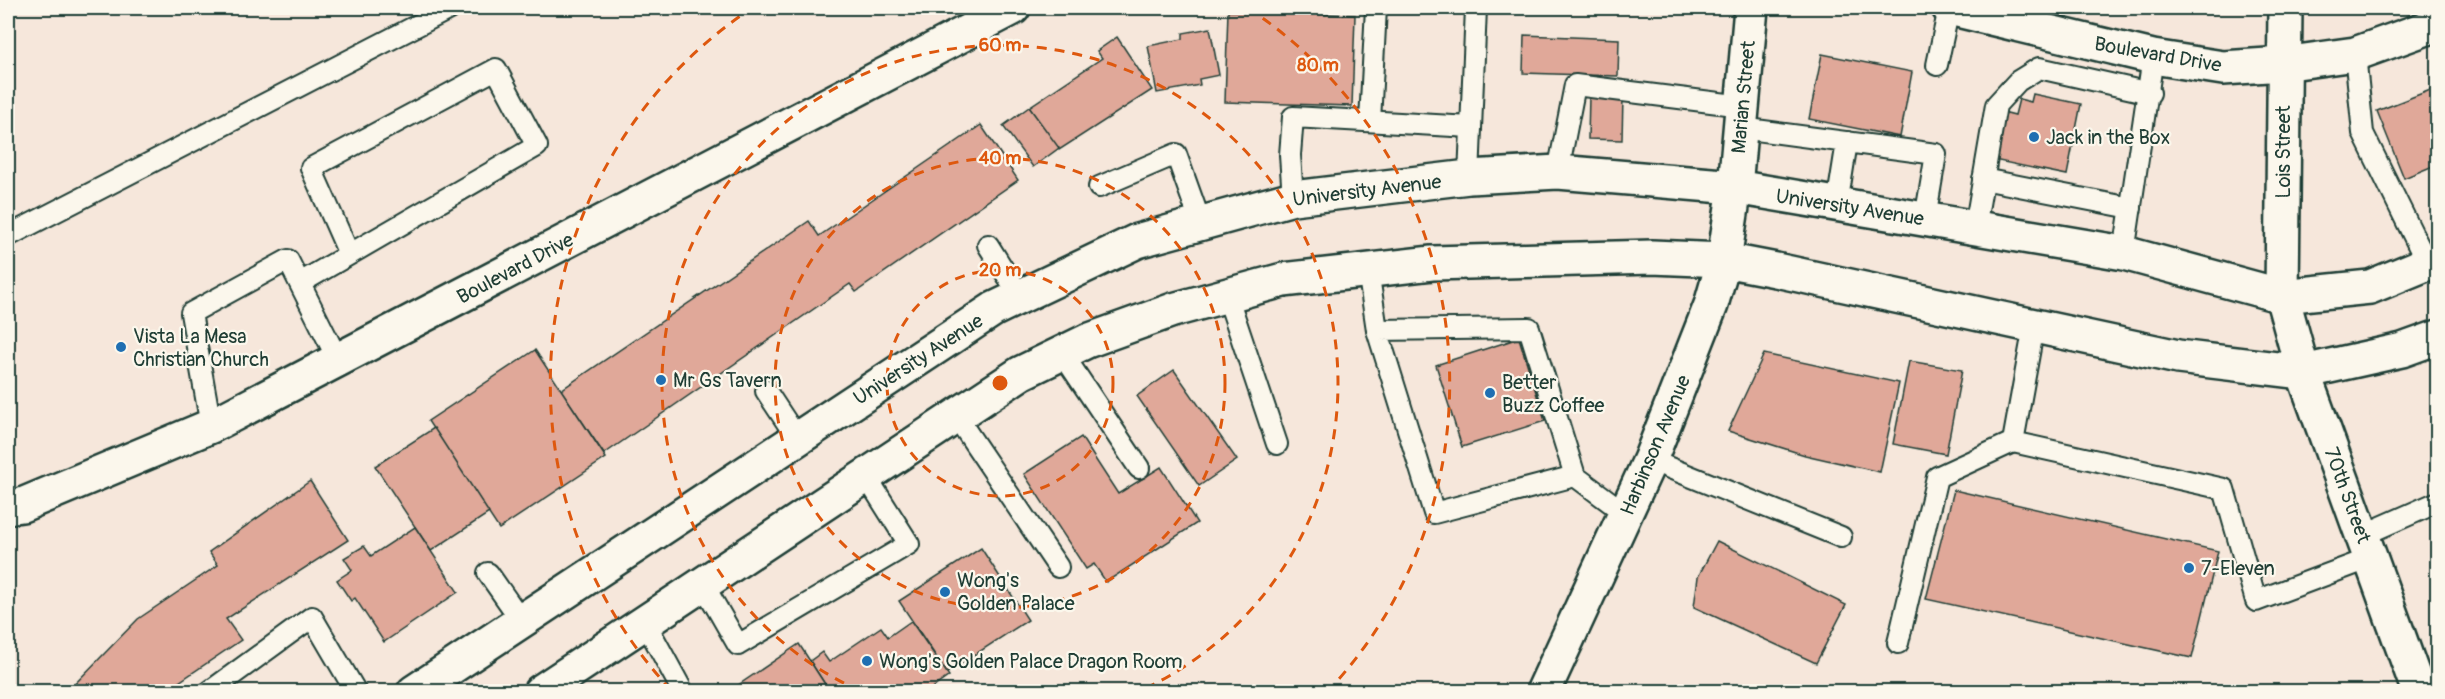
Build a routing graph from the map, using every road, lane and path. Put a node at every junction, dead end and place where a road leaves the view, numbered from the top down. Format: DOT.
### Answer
graph roads {
  1 [pos="451,8"];
  2 [pos="1013,8"];
  3 [pos="1376,8"];
  4 [pos="1476,8"];
  5 [pos="1751,8"];
  6 [pos="1949,8"];
  7 [pos="2285,8"];
  8 [pos="2436,29"];
  9 [pos="2355,54"];
  10 [pos="2153,57"];
  11 [pos="2283,64"];
  12 [pos="1937,65"];
  13 [pos="2150,93"];
  14 [pos="1742,117"];
  15 [pos="1370,121"];
  16 [pos="1471,127"];
  17 [pos="1847,142"];
  18 [pos="1558,172"];
  19 [pos="1469,177"];
  20 [pos="1983,179"];
  21 [pos="1100,187"];
  22 [pos="1735,187"];
  23 [pos="1293,198"];
  24 [pos="1837,205"];
  25 [pos="2131,208"];
  26 [pos="1925,219"];
  27 [pos="1201,224"];
  28 [pos="1975,228"];
  29 [pos="8,236"];
  30 [pos="988,245"];
  31 [pos="2124,253"];
  32 [pos="349,254"];
  33 [pos="1724,260"];
  34 [pos="2432,261"];
  35 [pos="1368,270"];
  36 [pos="300,283"];
  37 [pos="1227,295"];
  38 [pos="1020,296"];
  39 [pos="2282,296"];
  40 [pos="2034,326"];
  41 [pos="1377,330"];
  42 [pos="2438,337"];
  43 [pos="1062,353"];
  44 [pos="338,360"];
  45 [pos="2303,372"];
  46 [pos="766,391"];
  47 [pos="956,416"];
  48 [pos="211,426"];
  49 [pos="797,438"];
  50 [pos="2013,442"];
  51 [pos="1277,444"];
  52 [pos="1650,460"];
  53 [pos="1138,468"];
  54 [pos="866,476"];
  55 [pos="1575,476"];
  56 [pos="2438,502"];
  57 [pos="8,507"];
  58 [pos="1626,514"];
  59 [pos="1841,537"];
  60 [pos="2367,547"];
  61 [pos="1058,567"];
  62 [pos="488,573"];
  63 [pos="703,584"];
  64 [pos="521,620"];
  65 [pos="645,622"];
  66 [pos="1898,643"];
  67 [pos="2438,687"];
  68 [pos="209,692"];
  69 [pos="356,692"];
  70 [pos="414,692"];
  71 [pos="540,692"];
  72 [pos="683,692"];
  73 [pos="1543,692"];
  74 [pos="2419,692"];
  75 [pos="2430,692"];
  1 -- 29 [label="lane"];
  2 -- 44 [label="main road, Boulevard Drive"];
  3 -- 15 [label="lane"];
  4 -- 16 [label="lane"];
  5 -- 14 [label="main road, Marian Street"];
  6 -- 10 [label="main road, Boulevard Drive"];
  6 -- 12 [label="lane"];
  7 -- 11 [label="main road, Lois Street"];
  8 -- 9 [label="main road, Boulevard Drive"];
  9 -- 11 [label="main road, Boulevard Drive"];
  9 -- 34 [label="lane"];
  10 -- 11 [label="main road, Boulevard Drive"];
  10 -- 13 [label="lane"];
  11 -- 39 [label="main road, Lois Street"];
  13 -- 20 [label="lane"];
  13 -- 25 [label="lane"];
  14 -- 17 [label="lane"];
  14 -- 18 [label="lane"];
  14 -- 22 [label="main road, Marian Street"];
  15 -- 16 [label="lane"];
  15 -- 23 [label="lane"];
  16 -- 19 [label="lane"];
  17 -- 24 [label="lane"];
  17 -- 26 [label="lane"];
  18 -- 19 [label="main road, University Avenue"];
  18 -- 22 [label="main road, University Avenue"];
  19 -- 23 [label="main road, University Avenue"];
  20 -- 25 [label="lane"];
  20 -- 28 [label="lane"];
  21 -- 27 [label="lane"];
  22 -- 24 [label="main road, University Avenue"];
  22 -- 33 [label="main road, Harbinson Avenue"];
  23 -- 27 [label="main road, University Avenue"];
  24 -- 26 [label="main road, University Avenue"];
  25 -- 31 [label="lane"];
  26 -- 28 [label="main road, University Avenue"];
  27 -- 38 [label="main road, University Avenue"];
  28 -- 31 [label="main road, University Avenue"];
  30 -- 38 [label="lane"];
  31 -- 39 [label="main road, University Avenue"];
  32 -- 32 [label="lane"];
  32 -- 36 [label="lane"];
  33 -- 35 [label="main road"];
  33 -- 40 [label="main road"];
  33 -- 52 [label="main road, Harbinson Avenue"];
  34 -- 39 [label="main road, University Avenue"];
  35 -- 37 [label="main road"];
  35 -- 41 [label="lane"];
  36 -- 44 [label="lane"];
  36 -- 48 [label="lane"];
  37 -- 43 [label="main road"];
  37 -- 51 [label="lane"];
  38 -- 49 [label="main road, University Avenue"];
  39 -- 45 [label="main road, 70th Street"];
  40 -- 45 [label="main road"];
  40 -- 50 [label="lane"];
  41 -- 55 [label="lane"];
  41 -- 55 [label="lane"];
  42 -- 45 [label="main road"];
  43 -- 47 [label="main road"];
  43 -- 53 [label="lane"];
  44 -- 48 [label="main road, Boulevard Drive"];
  45 -- 60 [label="main road, 70th Street"];
  46 -- 49 [label="lane"];
  47 -- 54 [label="main road"];
  47 -- 61 [label="lane"];
  48 -- 57 [label="main road, Boulevard Drive"];
  49 -- 64 [label="main road, University Avenue"];
  50 -- 60 [label="lane"];
  50 -- 66 [label="lane"];
  52 -- 58 [label="main road, Harbinson Avenue"];
  52 -- 59 [label="lane"];
  54 -- 63 [label="main road"];
  54 -- 63 [label="lane"];
  55 -- 58 [label="lane"];
  56 -- 60 [label="lane"];
  58 -- 73 [label="main road, Harbinson Avenue"];
  60 -- 74 [label="main road, 70th Street"];
  62 -- 64 [label="lane"];
  63 -- 65 [label="main road"];
  64 -- 70 [label="main road, University Avenue"];
  65 -- 71 [label="main road"];
  65 -- 72 [label="lane"];
  67 -- 75 [label="lane"];
  68 -- 69 [label="lane"];
}
